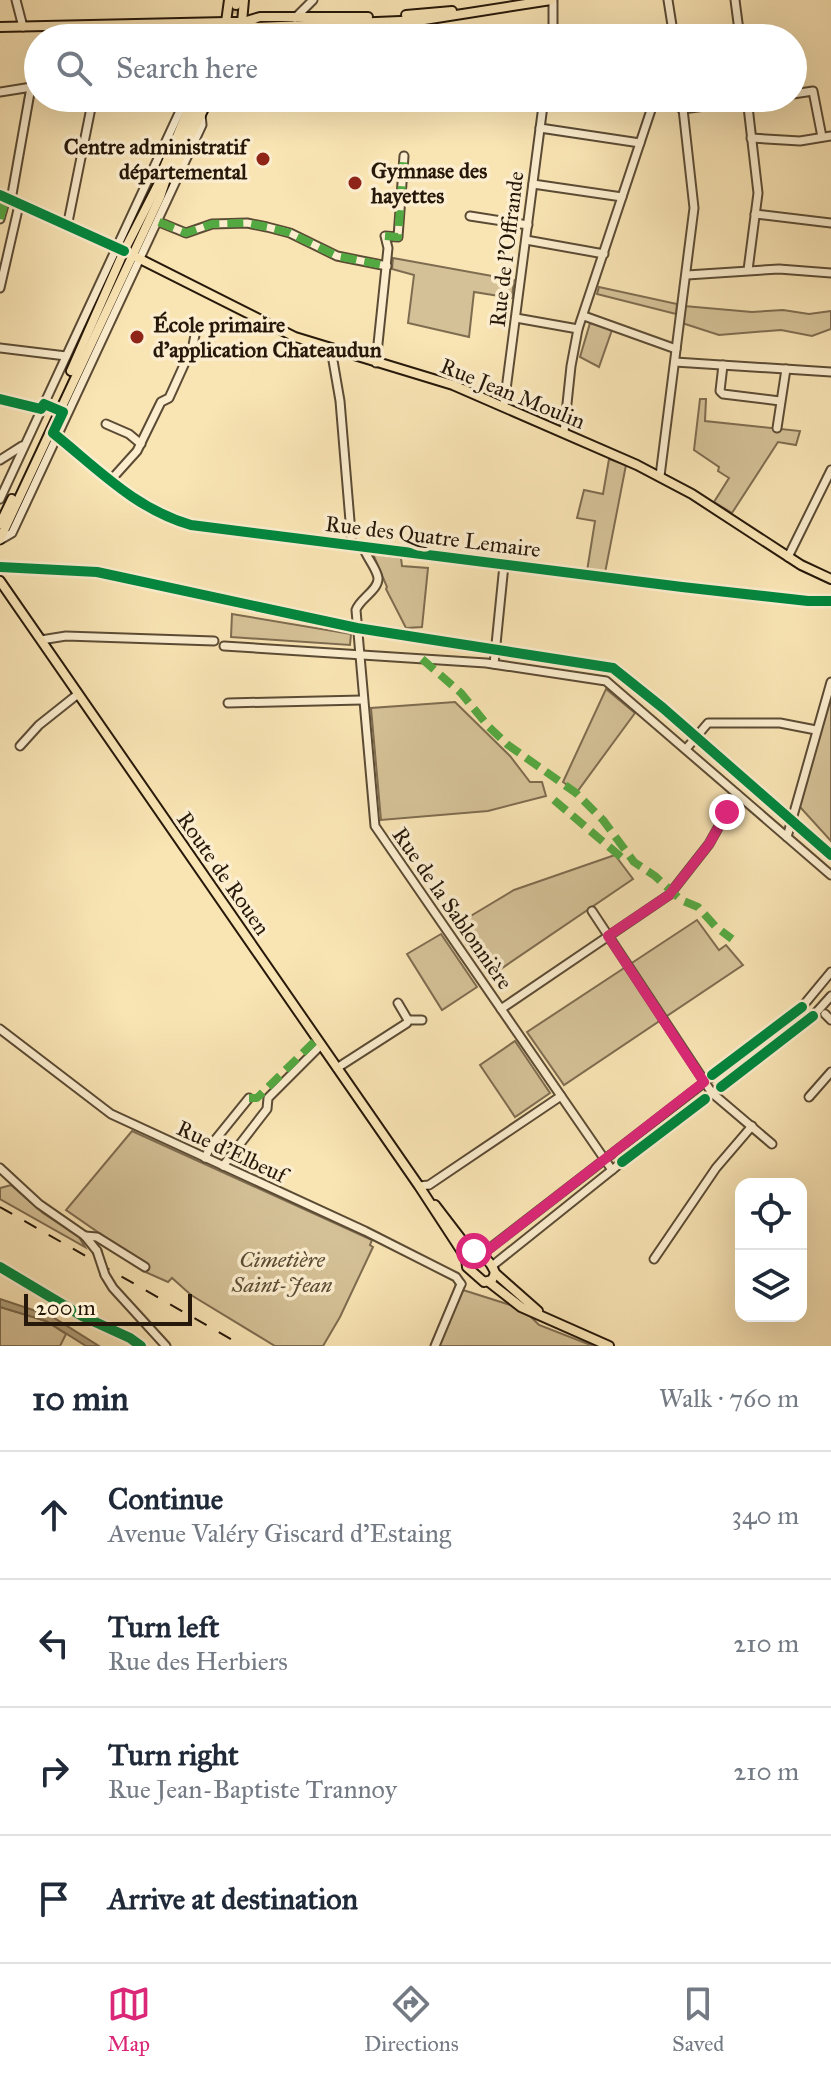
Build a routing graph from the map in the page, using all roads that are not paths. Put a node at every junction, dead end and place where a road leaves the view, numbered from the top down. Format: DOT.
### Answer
graph roads {
  1 [pos="16,0"];
  2 [pos="314,0"];
  3 [pos="521,0"];
  4 [pos="552,0"];
  5 [pos="668,0"];
  6 [pos="735,0"];
  7 [pos="236,1"];
  8 [pos="317,17"];
  9 [pos="295,18"];
  10 [pos="226,22"];
  11 [pos="242,22"];
  12 [pos="145,24"];
  13 [pos="248,24"];
  14 [pos="329,24"];
  15 [pos="553,24"];
  16 [pos="672,24"];
  17 [pos="738,24"];
  18 [pos="0,27"];
  19 [pos="23,27"];
  20 [pos="24,88"];
  21 [pos="0,92"];
  22 [pos="807,92"];
  23 [pos="28,112"];
  24 [pos="90,112"];
  25 [pos="180,112"];
  26 [pos="188,112"];
  27 [pos="196,112"];
  28 [pos="202,112"];
  29 [pos="542,112"];
  30 [pos="651,112"];
  31 [pos="683,112"];
  32 [pos="748,112"];
  33 [pos="540,128"];
  34 [pos="826,136"];
  35 [pos="751,138"];
  36 [pos="640,143"];
  37 [pos="404,156"];
  38 [pos="180,159"];
  39 [pos="533,184"];
  40 [pos="157,192"];
  41 [pos="622,197"];
  42 [pos="6,198"];
  43 [pos="19,205"];
  44 [pos="755,214"];
  45 [pos="470,216"];
  46 [pos="0,219"];
  47 [pos="159,222"];
  48 [pos="831,223"];
  49 [pos="528,225"];
  50 [pos="67,227"];
  51 [pos="526,240"];
  52 [pos="124,252"];
  53 [pos="604,254"];
  54 [pos="140,260"];
  55 [pos="387,266"];
  56 [pos="748,270"];
  57 [pos="831,273"];
  58 [pos="687,275"];
  59 [pos="0,288"];
  60 [pos="584,316"];
  61 [pos="516,318"];
  62 [pos="578,329"];
  63 [pos="195,335"];
  64 [pos="0,348"];
  65 [pos="331,349"];
  66 [pos="676,349"];
  67 [pos="66,356"];
  68 [pos="675,362"];
  69 [pos="376,363"];
  70 [pos="723,365"];
  71 [pos="786,369"];
  72 [pos="831,372"];
  73 [pos="0,399"];
  74 [pos="780,401"];
  75 [pos="504,405"];
  76 [pos="41,409"];
  77 [pos="106,424"];
  78 [pos="777,428"];
  79 [pos="564,432"];
  80 [pos="58,437"];
  81 [pos="26,442"];
  82 [pos="141,444"];
  83 [pos="0,460"];
  84 [pos="831,470"];
  85 [pos="660,476"];
  86 [pos="110,481"];
  87 [pos="0,499"];
  88 [pos="0,524"];
  89 [pos="0,539"];
  90 [pos="352,545"];
  91 [pos="364,549"];
  92 [pos="788,557"];
  93 [pos="504,565"];
  94 [pos="0,567"];
  95 [pos="831,579"];
  96 [pos="0,581"];
  97 [pos="831,601"];
  98 [pos="357,628"];
  99 [pos="41,640"];
  100 [pos="214,641"];
  101 [pos="224,646"];
  102 [pos="496,648"];
  103 [pos="358,655"];
  104 [pos="494,664"];
  105 [pos="830,687"];
  106 [pos="78,694"];
  107 [pos="362,700"];
  108 [pos="228,703"];
  109 [pos="816,730"];
  110 [pos="696,737"];
  111 [pos="20,746"];
  112 [pos="686,749"];
  113 [pos="737,794"];
  114 [pos="793,822"];
  115 [pos="787,837"];
  116 [pos="831,855"];
  117 [pos="831,875"];
  118 [pos="592,911"];
  119 [pos="608,936"];
  120 [pos="831,972"];
  121 [pos="831,996"];
  122 [pos="398,1003"];
  123 [pos="501,1009"];
  124 [pos="408,1020"];
  125 [pos="422,1020"];
  126 [pos="0,1029"];
  127 [pos="321,1045"];
  128 [pos="337,1068"];
  129 [pos="831,1072"];
  130 [pos="704,1082"];
  131 [pos="712,1093"];
  132 [pos="561,1096"];
  133 [pos="809,1097"];
  134 [pos="249,1098"];
  135 [pos="752,1126"];
  136 [pos="772,1144"];
  137 [pos="205,1158"];
  138 [pos="603,1159"];
  139 [pos="223,1166"];
  140 [pos="0,1168"];
  141 [pos="612,1170"];
  142 [pos="419,1186"];
  143 [pos="542,1207"];
  144 [pos="552,1218"];
  145 [pos="85,1236"];
  146 [pos="468,1255"];
  147 [pos="481,1255"];
  148 [pos="654,1259"];
  149 [pos="0,1267"];
  150 [pos="145,1267"];
  151 [pos="492,1274"];
  152 [pos="476,1276"];
  153 [pos="461,1284"];
  154 [pos="141,1346"];
  155 [pos="166,1346"];
  156 [pos="435,1346"];
  157 [pos="609,1346"];
  1 -- 19 [label="street"];
  2 -- 8 [label="street"];
  2 -- 9 [label="street"];
  3 -- 8 [label="main road"];
  4 -- 14 [label="main road"];
  4 -- 15 [label="street"];
  5 -- 16 [label="street"];
  6 -- 17 [label="street"];
  7 -- 10 [label="main road"];
  7 -- 11 [label="main road"];
  8 -- 9 [label="main road"];
  9 -- 11 [label="main road"];
  10 -- 11 [label="main road"];
  10 -- 12 [label="main road"];
  11 -- 13 [label="main road"];
  18 -- 19 [label="main road"];
  20 -- 21 [label="street"];
  22 -- 34 [label="street"];
  23 -- 42 [label="street"];
  24 -- 50 [label="street"];
  25 -- 52 [label="street"];
  26 -- 40 [label="main road"];
  27 -- 38 [label="main road"];
  28 -- 38 [label="main road"];
  29 -- 33 [label="street, Rue de l'Offrande"];
  30 -- 36 [label="street"];
  31 -- 58 [label="street"];
  32 -- 35 [label="street"];
  33 -- 36 [label="street"];
  33 -- 39 [label="street, Rue de l'Offrande"];
  34 -- 35 [label="street"];
  35 -- 44 [label="street"];
  36 -- 41 [label="street"];
  37 -- 55 [label="street"];
  38 -- 40 [label="main road"];
  38 -- 47 [label="street"];
  39 -- 41 [label="street"];
  39 -- 49 [label="street, Rue de l'Offrande"];
  40 -- 52 [label="main road"];
  41 -- 53 [label="street"];
  42 -- 43 [label="street"];
  42 -- 46 [label="street"];
  43 -- 50 [label="street"];
  43 -- 59 [label="street"];
  44 -- 48 [label="street"];
  44 -- 56 [label="street"];
  45 -- 49 [label="street"];
  47 -- 54 [label="street"];
  47 -- 55 [label="street"];
  49 -- 51 [label="street, Rue de l'Offrande"];
  50 -- 52 [label="street"];
  51 -- 53 [label="street"];
  51 -- 61 [label="street, Rue de l'Offrande"];
  52 -- 54 [label="main road, Rue Jean Moulin"];
  52 -- 67 [label="street"];
  52 -- 88 [label="main road"];
  52 -- 89 [label="main road"];
  53 -- 60 [label="street"];
  54 -- 65 [label="main road, Rue Jean Moulin"];
  54 -- 80 [label="street"];
  55 -- 69 [label="street"];
  56 -- 57 [label="street"];
  56 -- 58 [label="street"];
  58 -- 66 [label="street"];
  60 -- 62 [label="street"];
  60 -- 66 [label="street"];
  61 -- 62 [label="street"];
  61 -- 75 [label="street, Rue de l'Offrande"];
  62 -- 79 [label="street"];
  63 -- 82 [label="street"];
  64 -- 67 [label="street"];
  65 -- 69 [label="main road, Rue Jean Moulin"];
  65 -- 90 [label="street"];
  66 -- 68 [label="street"];
  67 -- 76 [label="street"];
  68 -- 70 [label="street"];
  68 -- 85 [label="street"];
  69 -- 75 [label="main road, Rue Jean Moulin"];
  70 -- 71 [label="street"];
  70 -- 74 [label="street"];
  71 -- 72 [label="street"];
  71 -- 74 [label="street"];
  73 -- 76 [label="street"];
  74 -- 78 [label="street"];
  75 -- 79 [label="main road, Rue Jean Moulin"];
  76 -- 81 [label="street"];
  77 -- 82 [label="street"];
  79 -- 85 [label="main road, Rue Jean Moulin"];
  80 -- 86 [label="street, Rue des Quatre Lemaire"];
  80 -- 89 [label="street"];
  81 -- 83 [label="street"];
  81 -- 87 [label="street"];
  82 -- 86 [label="street"];
  84 -- 92 [label="street"];
  85 -- 92 [label="main road, Rue Jean Moulin"];
  86 -- 90 [label="street, Rue des Quatre Lemaire"];
  90 -- 91 [label="street, Rue des Quatre Lemaire"];
  91 -- 93 [label="street, Rue des Quatre Lemaire"];
  91 -- 98 [label="street, Rue de la Sablonnière"];
  92 -- 95 [label="main road, Rue Jean Moulin"];
  93 -- 97 [label="street, Rue des Quatre Lemaire"];
  93 -- 102 [label="street"];
  94 -- 98 [label="street"];
  96 -- 99 [label="main road, Route de Rouen"];
  98 -- 102 [label="street"];
  98 -- 103 [label="street, Rue de la Sablonnière"];
  99 -- 100 [label="street"];
  99 -- 106 [label="main road, Route de Rouen"];
  101 -- 103 [label="street"];
  102 -- 104 [label="street"];
  102 -- 110 [label="street"];
  103 -- 104 [label="street"];
  103 -- 107 [label="street, Rue de la Sablonnière"];
  104 -- 112 [label="street"];
  105 -- 109 [label="street"];
  106 -- 111 [label="street"];
  106 -- 127 [label="main road, Route de Rouen"];
  107 -- 108 [label="street"];
  107 -- 123 [label="street, Rue de la Sablonnière"];
  109 -- 110 [label="street"];
  109 -- 114 [label="street"];
  110 -- 112 [label="street"];
  110 -- 114 [label="street"];
  112 -- 113 [label="street"];
  113 -- 115 [label="street"];
  113 -- 119 [label="street"];
  114 -- 115 [label="street"];
  114 -- 116 [label="street"];
  115 -- 117 [label="street"];
  118 -- 119 [label="street"];
  119 -- 123 [label="street"];
  119 -- 130 [label="street"];
  120 -- 130 [label="street"];
  121 -- 131 [label="street"];
  122 -- 124 [label="street"];
  123 -- 132 [label="street, Rue de la Sablonnière"];
  124 -- 125 [label="street"];
  124 -- 128 [label="street"];
  126 -- 137 [label="street, Rue d'Elbeuf"];
  127 -- 128 [label="main road, Route de Rouen"];
  127 -- 139 [label="street"];
  128 -- 142 [label="main road, Route de Rouen"];
  129 -- 133 [label="street"];
  130 -- 131 [label="street"];
  130 -- 138 [label="street"];
  131 -- 135 [label="street"];
  131 -- 141 [label="street"];
  132 -- 138 [label="street, Rue de la Sablonnière"];
  132 -- 142 [label="street"];
  134 -- 137 [label="street"];
  135 -- 136 [label="street"];
  135 -- 148 [label="street"];
  137 -- 139 [label="street, Rue d'Elbeuf"];
  138 -- 141 [label="street, Rue de la Sablonnière"];
  138 -- 143 [label="street"];
  139 -- 153 [label="street, Rue d'Elbeuf"];
  140 -- 145 [label="street"];
  141 -- 144 [label="street"];
  142 -- 146 [label="main road, Route de Rouen"];
  143 -- 144 [label="street"];
  143 -- 147 [label="street"];
  144 -- 151 [label="street"];
  145 -- 150 [label="street"];
  145 -- 155 [label="street, bridge"];
  146 -- 147 [label="main road"];
  146 -- 152 [label="main road, Route de Rouen"];
  147 -- 151 [label="main road"];
  149 -- 154 [label="street"];
  151 -- 152 [label="main road"];
  151 -- 157 [label="main road"];
  152 -- 153 [label="street"];
  153 -- 156 [label="street"];
}
